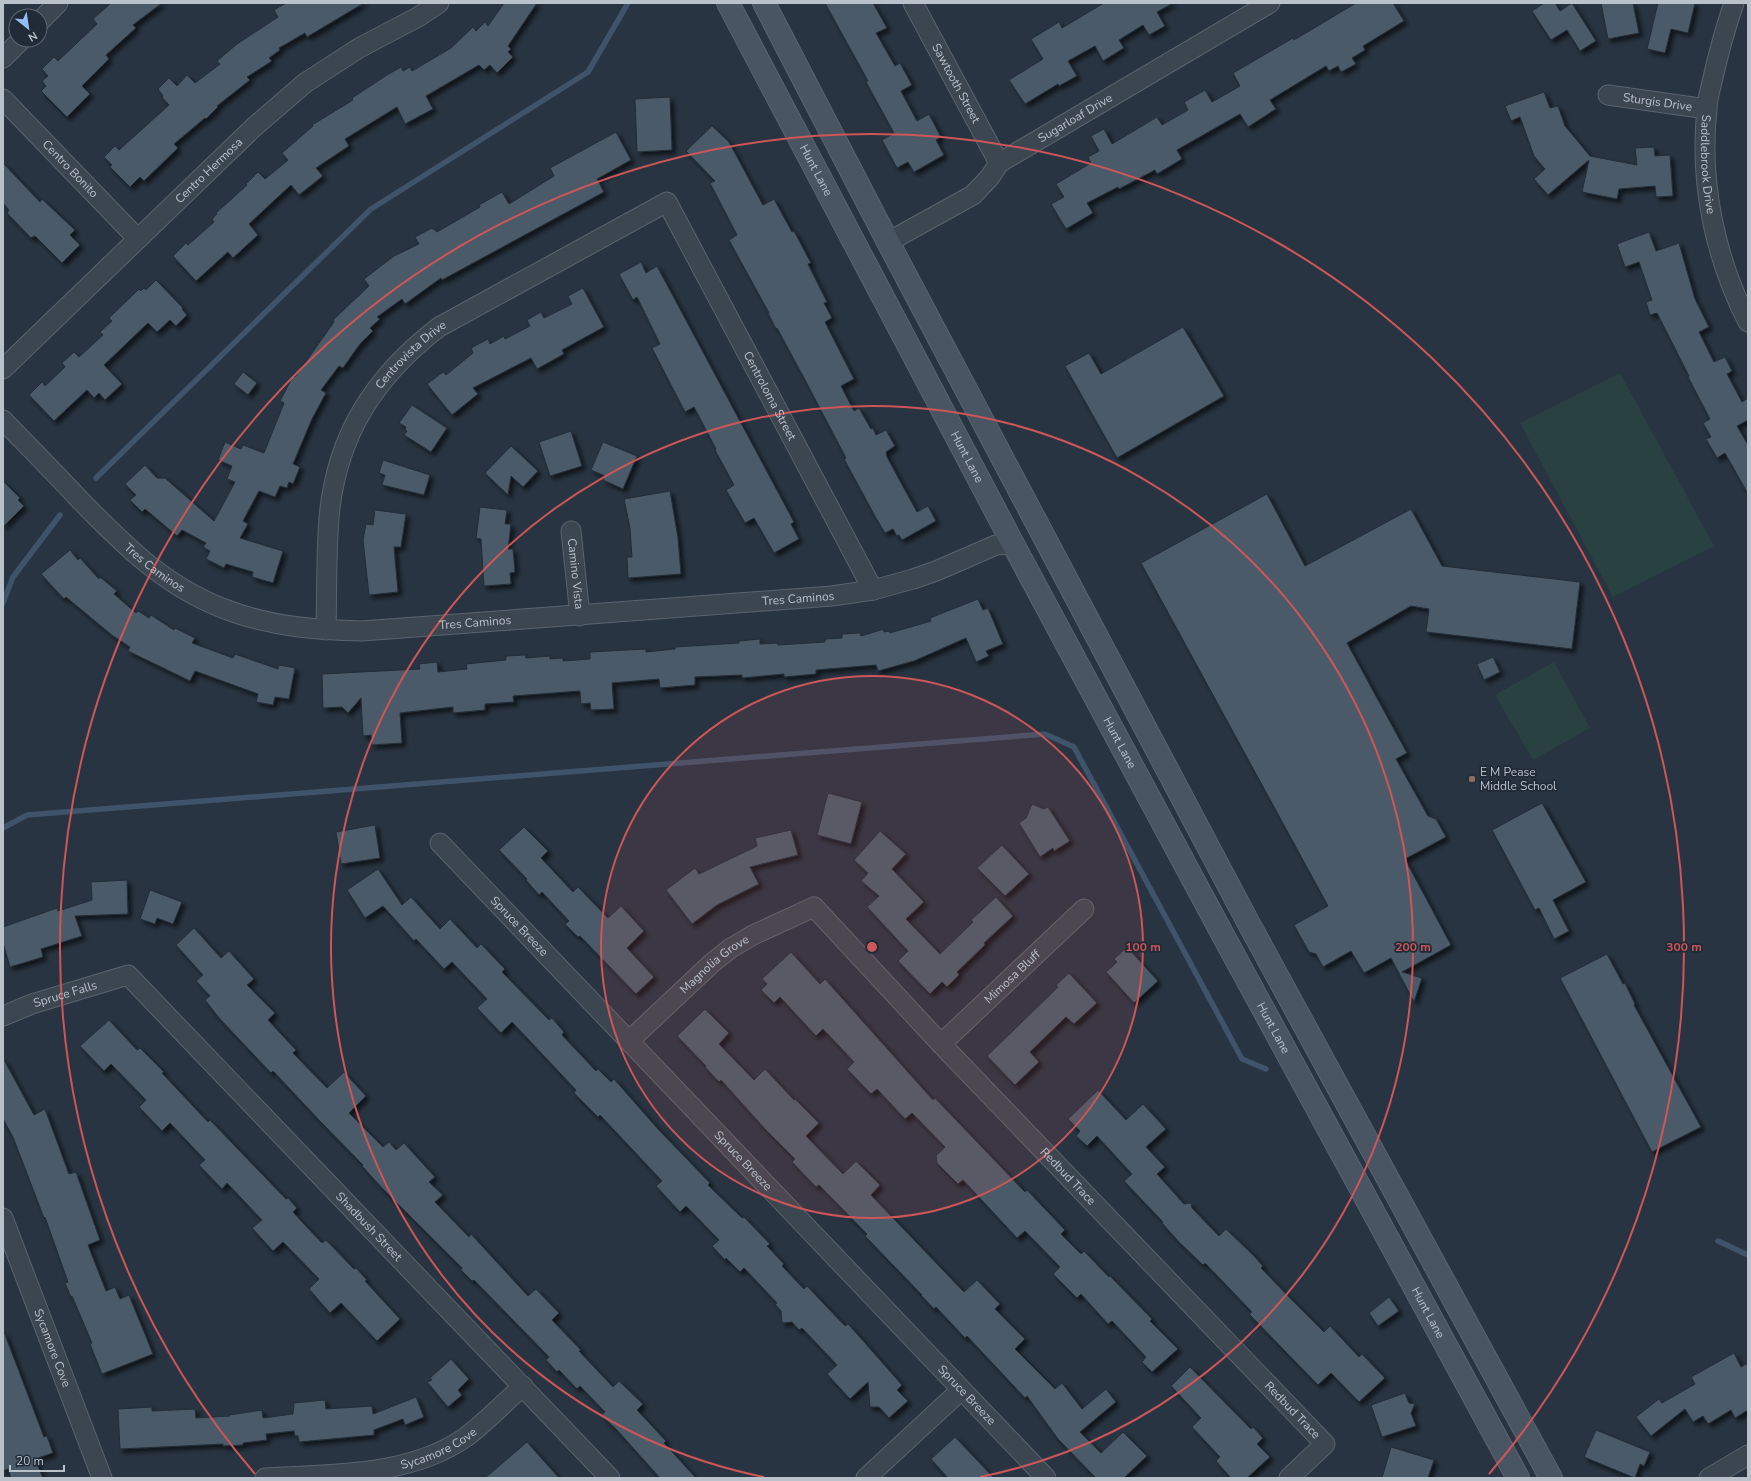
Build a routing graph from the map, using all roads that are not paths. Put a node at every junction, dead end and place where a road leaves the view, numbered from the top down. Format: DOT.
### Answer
graph roads {
  1 [pos="58,3"];
  2 [pos="439,3"];
  3 [pos="728,3"];
  4 [pos="764,3"];
  5 [pos="913,3"];
  6 [pos="1270,3"];
  7 [pos="1734,3"];
  8 [pos="48,13"];
  9 [pos="13,48"];
  10 [pos="3,58"];
  11 [pos="1608,94"];
  12 [pos="3,99"];
  13 [pos="1706,109"];
  14 [pos="999,163"];
  15 [pos="667,202"];
  16 [pos="138,239"];
  17 [pos="888,242"];
  18 [pos="1748,322"];
  19 [pos="920,367"];
  20 [pos="3,369"];
  21 [pos="969,396"];
  22 [pos="3,420"];
  23 [pos="571,531"];
  24 [pos="1014,544"];
  25 [pos="1048,545"];
  26 [pos="873,590"];
  27 [pos="580,616"];
  28 [pos="326,630"];
  29 [pos="440,843"];
  30 [pos="814,907"];
  31 [pos="1084,909"];
  32 [pos="1249,924"];
  33 [pos="1224,937"];
  34 [pos="128,975"];
  35 [pos="3,1016"];
  36 [pos="629,1041"];
  37 [pos="941,1044"];
  38 [pos="3,1218"];
  39 [pos="1460,1309"];
  40 [pos="1434,1321"];
  41 [pos="523,1386"];
  42 [pos="961,1390"];
  43 [pos="1748,1455"];
  44 [pos="102,1478"];
  45 [pos="265,1478"];
  46 [pos="610,1478"];
  47 [pos="866,1478"];
  48 [pos="1046,1478"];
  49 [pos="1289,1478"];
  50 [pos="1518,1478"];
  51 [pos="1551,1478"];
  52 [pos="1709,1478"];
  1 -- 8 [label="street"];
  2 -- 16 [label="street, Centro Hermosa"];
  3 -- 19 [label="main road, Hunt Lane"];
  4 -- 17 [label="main road"];
  5 -- 14 [label="street, Sawtooth Street"];
  6 -- 14 [label="street, Sugarloaf Drive"];
  7 -- 13 [label="street, Saddlebrook Drive"];
  9 -- 10 [label="street"];
  11 -- 13 [label="street, Sturgis Drive"];
  12 -- 16 [label="street, Centro Bonito"];
  13 -- 18 [label="street, Saddlebrook Drive"];
  14 -- 17 [label="street, Sugarloaf Drive"];
  15 -- 26 [label="street, Centroloma Street"];
  15 -- 28 [label="street, Centrovista Drive"];
  16 -- 20 [label="street, Centro Hermosa"];
  17 -- 21 [label="main road"];
  19 -- 21 [label="main road"];
  19 -- 24 [label="main road, Hunt Lane"];
  21 -- 25 [label="main road"];
  22 -- 28 [label="street, Tres Caminos"];
  23 -- 27 [label="street, Camino Vista"];
  24 -- 25 [label="main road"];
  24 -- 26 [label="street, Tres Caminos"];
  24 -- 33 [label="main road, Hunt Lane"];
  25 -- 32 [label="main road"];
  26 -- 27 [label="street, Tres Caminos"];
  27 -- 28 [label="street, Tres Caminos"];
  29 -- 36 [label="street, Spruce Breeze"];
  30 -- 36 [label="street, Magnolia Grove"];
  30 -- 37 [label="street, Redbud Trace"];
  31 -- 37 [label="street, Mimosa Bluff"];
  32 -- 33 [label="main road"];
  32 -- 39 [label="main road"];
  33 -- 40 [label="main road, Hunt Lane"];
  34 -- 35 [label="street, Spruce Falls"];
  34 -- 41 [label="street, Shadbush Street"];
  36 -- 42 [label="street, Spruce Breeze"];
  37 -- 49 [label="street, Redbud Trace"];
  38 -- 44 [label="street, Sycamore Cove"];
  39 -- 40 [label="main road"];
  39 -- 51 [label="main road"];
  40 -- 50 [label="main road, Hunt Lane"];
  41 -- 45 [label="street, Sycamore Cove"];
  41 -- 46 [label="street, Shadbush Street"];
  42 -- 47 [label="street"];
  42 -- 48 [label="street, Spruce Breeze"];
  43 -- 52 [label="street"];
}
